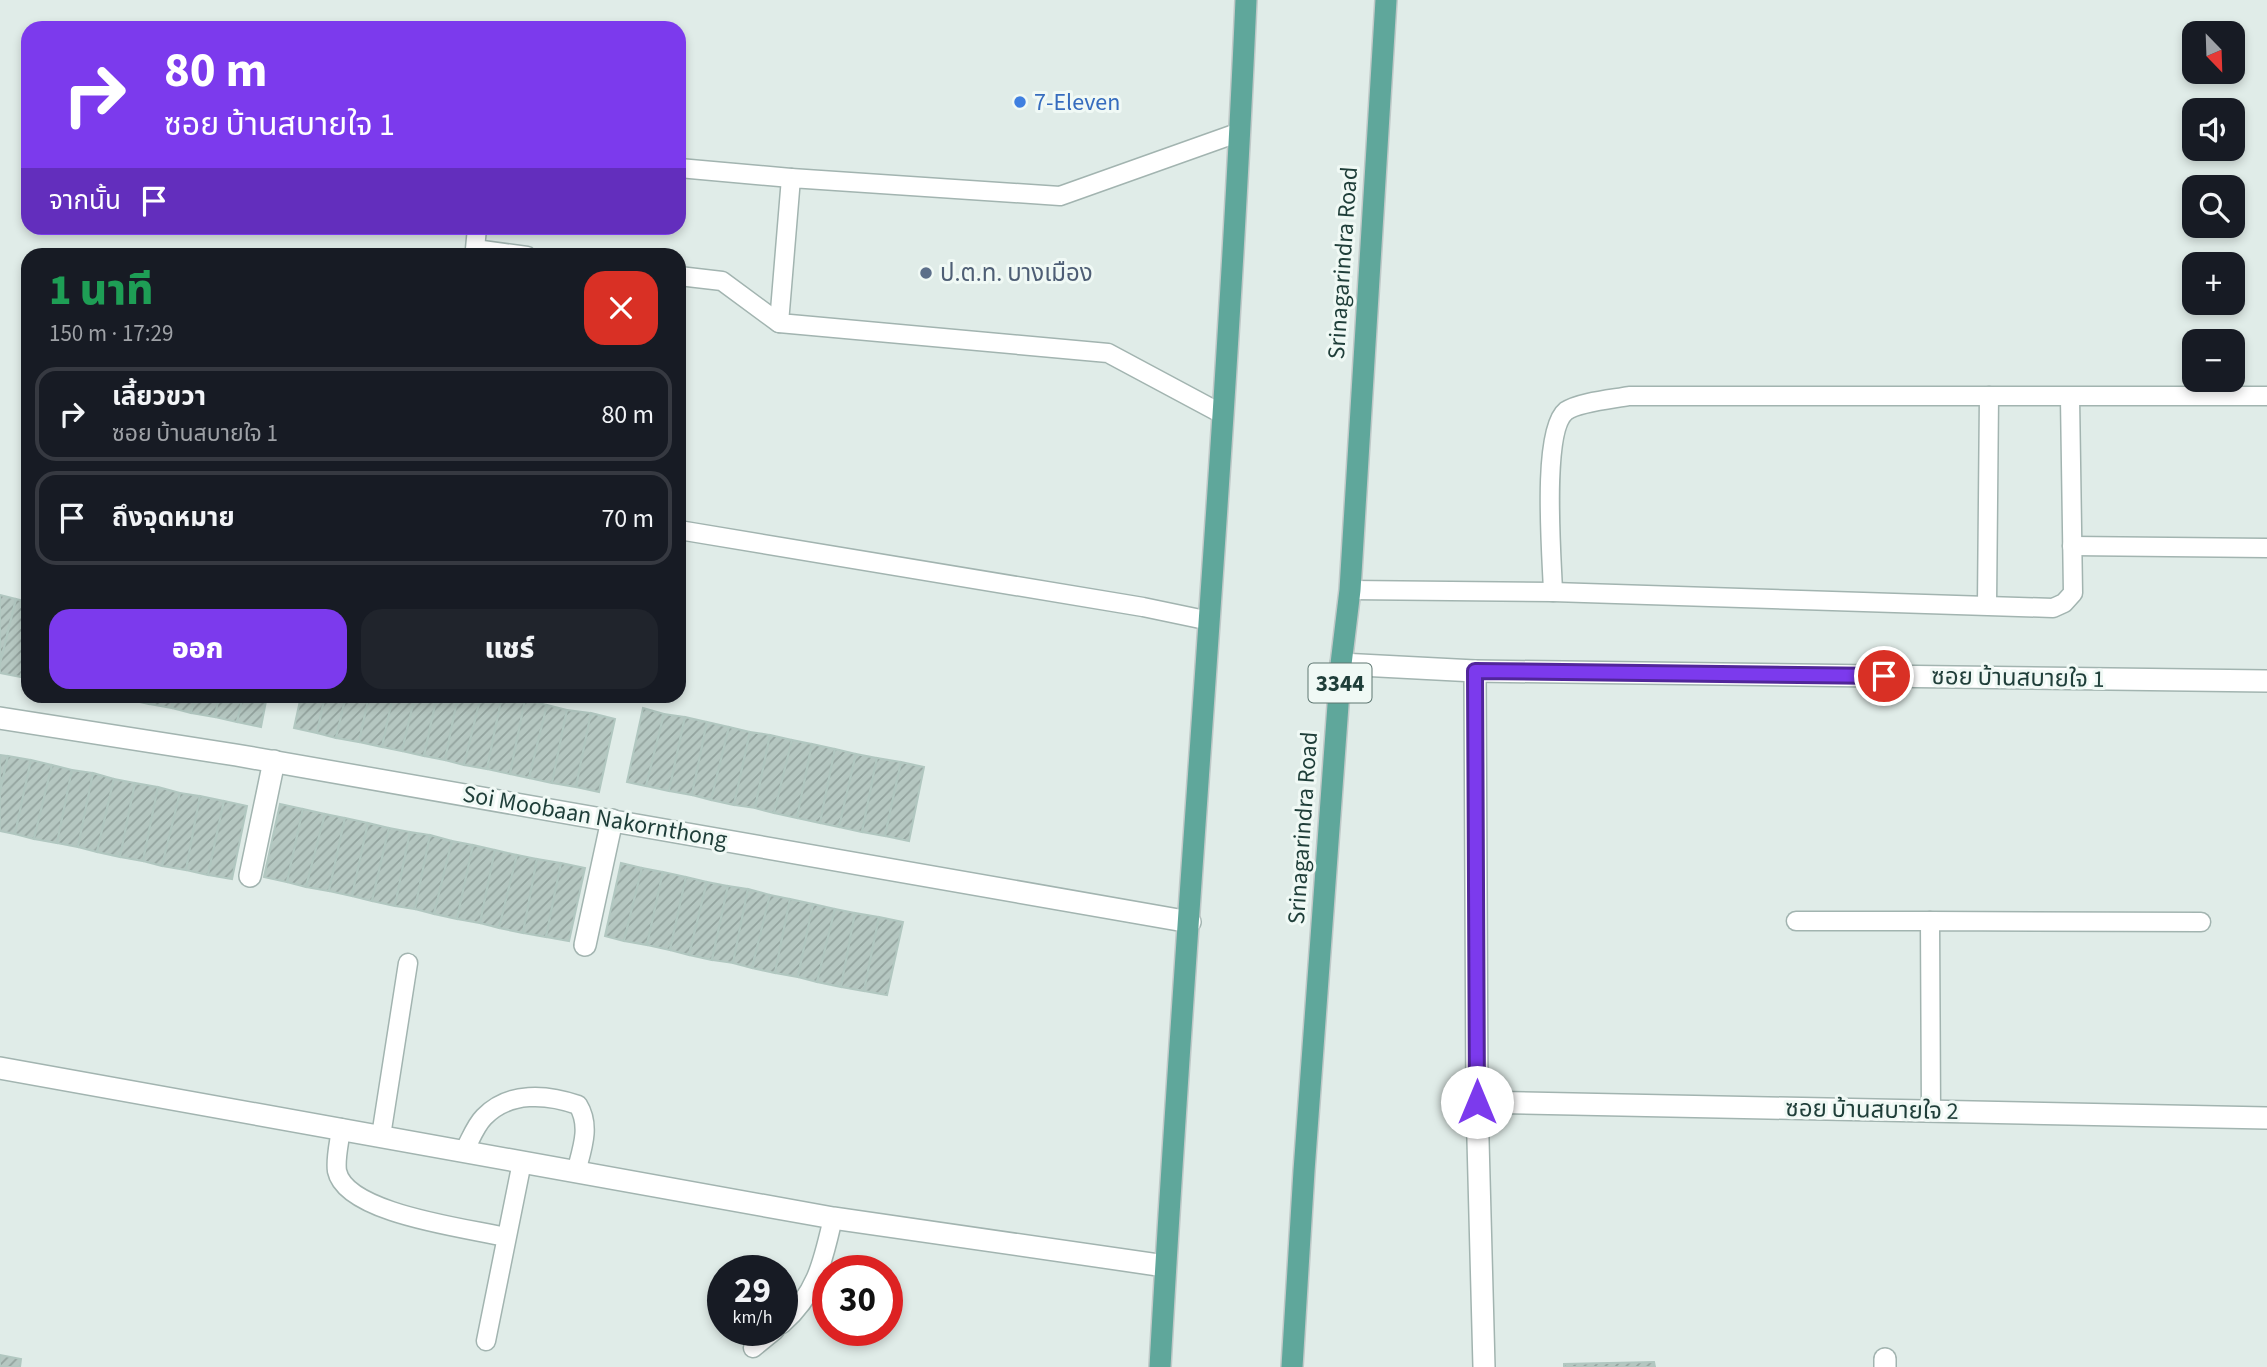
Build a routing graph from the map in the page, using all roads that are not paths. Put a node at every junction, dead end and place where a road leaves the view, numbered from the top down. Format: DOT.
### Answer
graph roads {
  1 [pos="1246,0"];
  2 [pos="1386,0"];
  3 [pos="1240,132"];
  4 [pos="686,169"];
  5 [pos="791,178"];
  6 [pos="686,277"];
  7 [pos="779,323"];
  8 [pos="2267,396"];
  9 [pos="1989,397"];
  10 [pos="2070,398"];
  11 [pos="1222,414"];
  12 [pos="686,531"];
  13 [pos="2073,546"];
  14 [pos="2267,548"];
  15 [pos="1350,590"];
  16 [pos="1553,592"];
  17 [pos="1987,605"];
  18 [pos="1210,621"];
  19 [pos="1341,664"];
  20 [pos="1475,671"];
  21 [pos="2267,681"];
  22 [pos="0,718"];
  23 [pos="274,761"];
  24 [pos="612,820"];
  25 [pos="250,876"];
  26 [pos="1796,921"];
  27 [pos="1930,921"];
  28 [pos="1190,922"];
  29 [pos="2201,922"];
  30 [pos="585,944"];
  31 [pos="408,964"];
  32 [pos="0,1068"];
  33 [pos="1477,1102"];
  34 [pos="1931,1111"];
  35 [pos="2267,1118"];
  36 [pos="341,1128"];
  37 [pos="381,1136"];
  38 [pos="464,1151"];
  39 [pos="522,1163"];
  40 [pos="576,1172"];
  41 [pos="833,1218"];
  42 [pos="505,1237"];
  43 [pos="1165,1266"];
  44 [pos="798,1306"];
  45 [pos="486,1341"];
  46 [pos="755,1346"];
  47 [pos="753,1348"];
  48 [pos="1160,1367"];
  49 [pos="1292,1367"];
  50 [pos="1484,1367"];
  1 -- 3 [label="main road"];
  2 -- 15 [label="main road, Srinagarindra Road / 3344"];
  3 -- 5 [label="lane"];
  3 -- 11 [label="main road"];
  4 -- 5 [label="lane"];
  5 -- 7 [label="lane"];
  6 -- 7 [label="lane"];
  7 -- 11 [label="lane"];
  8 -- 10 [label="lane"];
  9 -- 10 [label="lane"];
  9 -- 16 [label="lane"];
  9 -- 17 [label="lane"];
  10 -- 13 [label="lane"];
  11 -- 18 [label="main road"];
  12 -- 18 [label="lane"];
  13 -- 14 [label="lane"];
  13 -- 17 [label="lane"];
  15 -- 16 [label="lane"];
  15 -- 19 [label="main road, Srinagarindra Road / 3344"];
  16 -- 17 [label="lane"];
  18 -- 28 [label="main road"];
  19 -- 20 [label="street, ซอย บ้านสบายใจ 1"];
  19 -- 49 [label="main road, Srinagarindra Road / 3344"];
  20 -- 21 [label="street, ซอย บ้านสบายใจ 1"];
  20 -- 33 [label="street"];
  22 -- 23 [label="street, Soi Moobaan Nakornthong"];
  23 -- 24 [label="street, Soi Moobaan Nakornthong"];
  23 -- 25 [label="street"];
  24 -- 28 [label="street, Soi Moobaan Nakornthong"];
  24 -- 30 [label="street"];
  26 -- 27 [label="lane"];
  27 -- 29 [label="lane"];
  27 -- 34 [label="lane"];
  28 -- 43 [label="main road"];
  31 -- 37 [label="lane"];
  32 -- 36 [label="street"];
  33 -- 34 [label="street, ซอย บ้านสบายใจ 2"];
  33 -- 50 [label="street"];
  34 -- 35 [label="street, ซอย บ้านสบายใจ 2"];
  36 -- 37 [label="street"];
  36 -- 42 [label="lane"];
  37 -- 38 [label="street"];
  38 -- 39 [label="street"];
  38 -- 40 [label="lane"];
  39 -- 40 [label="street"];
  39 -- 42 [label="lane"];
  40 -- 41 [label="street"];
  41 -- 43 [label="street"];
  41 -- 44 [label="lane"];
  42 -- 45 [label="lane"];
  43 -- 48 [label="main road"];
  46 -- 47 [label="lane"];
}
